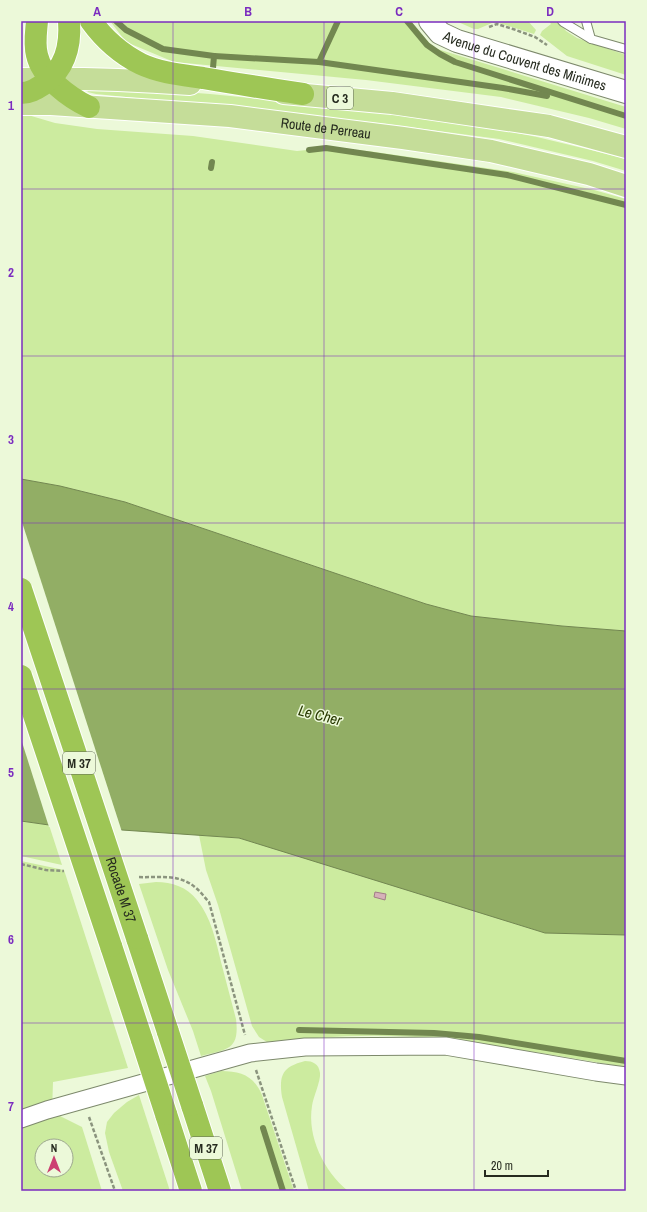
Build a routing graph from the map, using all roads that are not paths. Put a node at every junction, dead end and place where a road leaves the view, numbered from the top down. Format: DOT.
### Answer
graph roads {
  1 [pos="30,21"];
  2 [pos="37,21"];
  3 [pos="69,21"];
  4 [pos="91,21"];
  5 [pos="430,21"];
  6 [pos="562,21"];
  7 [pos="586,21"];
  8 [pos="591,39"];
  9 [pos="21,42"];
  10 [pos="626,49"];
  11 [pos="21,79"];
  12 [pos="51,79"];
  13 [pos="626,92"];
  14 [pos="21,93"];
  15 [pos="303,94"];
  16 [pos="21,104"];
  17 [pos="89,107"];
  18 [pos="626,147"];
  19 [pos="626,186"];
  20 [pos="21,589"];
  21 [pos="21,676"];
  22 [pos="626,1076"];
  23 [pos="21,1119"];
  24 [pos="191,1191"];
  25 [pos="220,1191"];
  1 -- 9 [label="highway"];
  2 -- 12 [label="highway"];
  3 -- 12 [label="highway"];
  4 -- 15 [label="highway"];
  5 -- 13 [label="street, Avenue du Couvent des Minimes"];
  6 -- 8 [label="lane"];
  7 -- 8 [label="lane"];
  8 -- 10 [label="lane"];
  11 -- 12 [label="main road, C 3"];
  12 -- 14 [label="highway"];
  12 -- 15 [label="main road, C 3"];
  12 -- 17 [label="highway"];
  15 -- 18 [label="main road, C 3"];
  16 -- 17 [label="main road, Route de Perreau / C 3"];
  17 -- 19 [label="main road, Route de Perreau / C 3"];
  20 -- 25 [label="highway, Rocade M 37 / M 37, bridge"];
  21 -- 24 [label="highway, Rocade M 37 / M 37, bridge"];
  22 -- 23 [label="street"];
}
